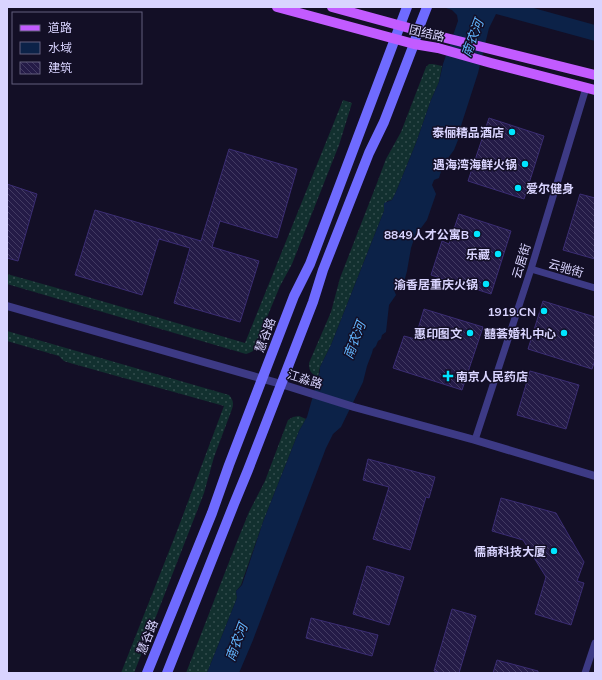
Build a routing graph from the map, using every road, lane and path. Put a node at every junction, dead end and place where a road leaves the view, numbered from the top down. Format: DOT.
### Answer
graph roads {
  1 [pos="277,7"];
  2 [pos="332,7"];
  3 [pos="408,7"];
  4 [pos="427,8"];
  5 [pos="400,25"];
  6 [pos="418,30"];
  7 [pos="396,38"];
  8 [pos="414,44"];
  9 [pos="595,75"];
  10 [pos="590,89"];
  11 [pos="530,269"];
  12 [pos="595,288"];
  13 [pos="7,306"];
  14 [pos="262,380"];
  15 [pos="281,384"];
  16 [pos="475,440"];
  17 [pos="595,476"];
  18 [pos="595,643"];
  19 [pos="147,673"];
  20 [pos="167,673"];
  21 [pos="585,673"];
  1 -- 7 [label="main road, 团结路"];
  2 -- 5 [label="main road, 团结路"];
  3 -- 5 [label="main road, 慧谷路"];
  4 -- 6 [label="main road"];
  5 -- 6 [label="main road, 团结路"];
  5 -- 7 [label="main road, 慧谷路"];
  6 -- 8 [label="main road"];
  6 -- 9 [label="main road, 团结路"];
  7 -- 8 [label="main road, 团结路"];
  7 -- 14 [label="main road, 慧谷路"];
  8 -- 10 [label="main road, 团结路"];
  8 -- 15 [label="main road"];
  10 -- 11 [label="street, 云居街"];
  11 -- 12 [label="street, 云驰街"];
  11 -- 16 [label="street, 云居街"];
  13 -- 14 [label="street, 江淼路"];
  14 -- 15 [label="street, 江淼路"];
  14 -- 19 [label="main road, 慧谷路"];
  15 -- 16 [label="street, 江淼路"];
  15 -- 20 [label="main road"];
  16 -- 17 [label="street, 江淼路"];
  18 -- 21 [label="street"];
}
